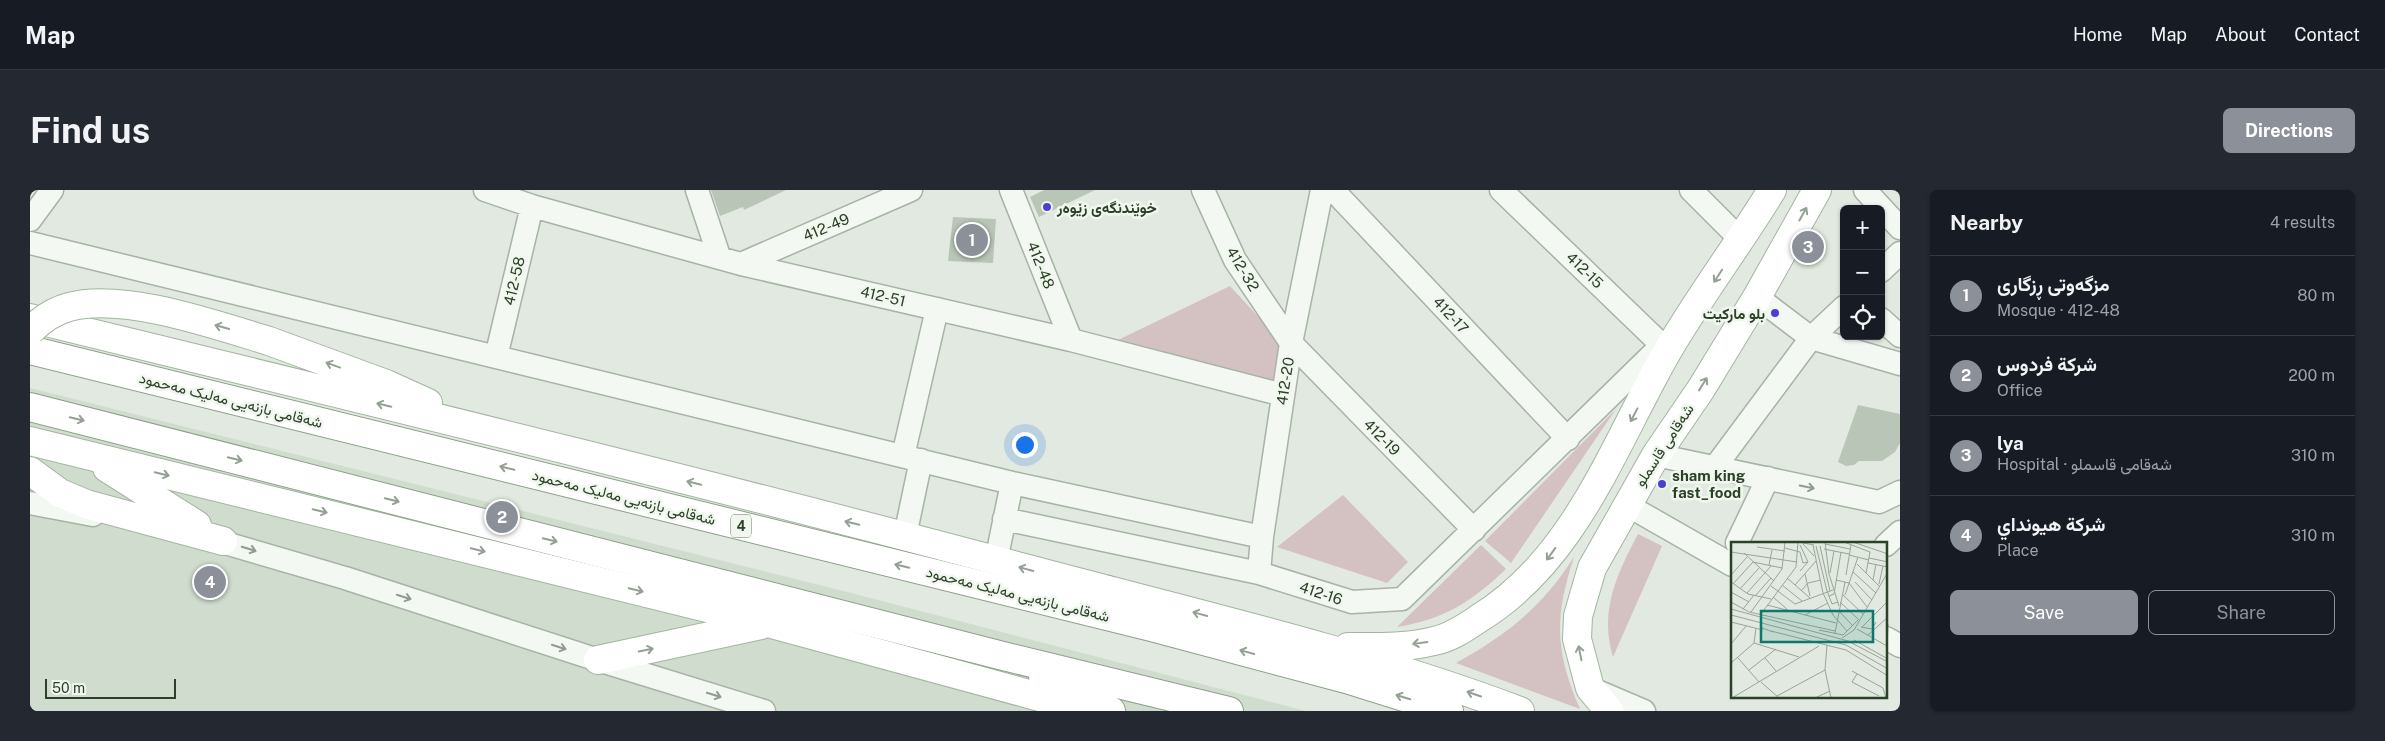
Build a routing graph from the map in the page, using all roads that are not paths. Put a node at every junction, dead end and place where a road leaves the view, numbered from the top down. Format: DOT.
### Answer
graph roads {
  1 [pos="52,190"];
  2 [pos="486,190"];
  3 [pos="697,190"];
  4 [pos="909,190"];
  5 [pos="1011,190"];
  6 [pos="1203,190"];
  7 [pos="1322,190"];
  8 [pos="1333,190"];
  9 [pos="1501,190"];
  10 [pos="1691,190"];
  11 [pos="1772,190"];
  12 [pos="1817,190"];
  13 [pos="1865,190"];
  14 [pos="532,206"];
  15 [pos="30,220"];
  16 [pos="1900,228"];
  17 [pos="1741,240"];
  18 [pos="30,243"];
  19 [pos="1900,253"];
  20 [pos="718,256"];
  21 [pos="741,264"];
  22 [pos="1885,268"];
  23 [pos="1757,297"];
  24 [pos="937,309"];
  25 [pos="1840,312"];
  26 [pos="30,318"];
  27 [pos="1885,323"];
  28 [pos="30,331"];
  29 [pos="1900,336"];
  30 [pos="1811,338"];
  31 [pos="1071,340"];
  32 [pos="1291,343"];
  33 [pos="1665,348"];
  34 [pos="30,350"];
  35 [pos="496,356"];
  36 [pos="1900,364"];
  37 [pos="1283,395"];
  38 [pos="30,407"];
  39 [pos="491,431"];
  40 [pos="1568,439"];
  41 [pos="30,441"];
  42 [pos="1656,455"];
  43 [pos="88,457"];
  44 [pos="912,458"];
  45 [pos="1715,467"];
  46 [pos="30,472"];
  47 [pos="1768,478"];
  48 [pos="1012,482"];
  49 [pos="1597,484"];
  50 [pos="1900,492"];
  51 [pos="30,503"];
  52 [pos="1627,505"];
  53 [pos="1004,519"];
  54 [pos="1474,530"];
  55 [pos="1900,532"];
  56 [pos="905,536"];
  57 [pos="1262,537"];
  58 [pos="223,541"];
  59 [pos="1739,542"];
  60 [pos="1888,543"];
  61 [pos="1731,555"];
  62 [pos="996,560"];
  63 [pos="1259,573"];
  64 [pos="1107,590"];
  65 [pos="1009,592"];
  66 [pos="768,623"];
  67 [pos="1888,639"];
  68 [pos="1900,646"];
  69 [pos="1319,647"];
  70 [pos="1006,657"];
  71 [pos="598,660"];
  72 [pos="1590,688"];
  73 [pos="764,711"];
  74 [pos="1092,711"];
  75 [pos="1111,711"];
  76 [pos="1230,711"];
  77 [pos="1449,711"];
  78 [pos="1520,711"];
  79 [pos="1609,711"];
  80 [pos="1644,711"];
  1 -- 15 [label="street"];
  2 -- 14 [label="street, 412-51"];
  3 -- 20 [label="street"];
  4 -- 21 [label="street, 412-49"];
  5 -- 31 [label="street, 412-48"];
  6 -- 32 [label="street, 412-32"];
  7 -- 32 [label="street, 412-20"];
  8 -- 40 [label="street, 412-17"];
  9 -- 33 [label="street, 412-15"];
  10 -- 17 [label="street"];
  11 -- 17 [label="main road"];
  23 -- 12 [label="main road, شەقامی قاسملو, one-way"];
  13 -- 16 [label="street"];
  14 -- 20 [label="street, 412-51"];
  14 -- 35 [label="street, 412-58"];
  17 -- 33 [label="main road, one-way"];
  18 -- 35 [label="street"];
  19 -- 22 [label="street"];
  20 -- 21 [label="street, 412-51"];
  21 -- 24 [label="street, 412-51"];
  23 -- 30 [label="street"];
  42 -- 23 [label="main road, شەقامی قاسملو, one-way"];
  24 -- 31 [label="street, 412-51"];
  24 -- 44 [label="street"];
  25 -- 30 [label="street"];
  39 -- 26 [label="main road, one-way"];
  27 -- 29 [label="street"];
  39 -- 28 [label="main road, one-way, bridge"];
  30 -- 36 [label="street"];
  30 -- 45 [label="street"];
  31 -- 37 [label="street, 412-51"];
  32 -- 37 [label="street, 412-20"];
  32 -- 54 [label="street, 412-19"];
  33 -- 40 [label="street, 412-16"];
  33 -- 49 [label="main road, one-way"];
  65 -- 34 [label="main road, شەقامی بازنەیی مەلیک مەحمود / 4, one-way"];
  35 -- 44 [label="street"];
  37 -- 57 [label="street, 412-20"];
  38 -- 70 [label="main road, one-way"];
  56 -- 39 [label="main road, one-way"];
  40 -- 54 [label="street, 412-16"];
  41 -- 43 [label="main road"];
  42 -- 45 [label="street"];
  42 -- 52 [label="main road, شەقامی قاسملو"];
  43 -- 58 [label="main road"];
  43 -- 66 [label="main road, one-way"];
  44 -- 48 [label="street"];
  44 -- 56 [label="street"];
  45 -- 47 [label="street"];
  46 -- 58 [label="main road"];
  47 -- 50 [label="street, one-way"];
  47 -- 59 [label="street"];
  48 -- 53 [label="street"];
  48 -- 57 [label="street"];
  49 -- 52 [label="main road"];
  49 -- 69 [label="main road, one-way"];
  51 -- 58 [label="street"];
  52 -- 61 [label="street"];
  72 -- 52 [label="main road, شەقامی قاسملو, one-way"];
  53 -- 62 [label="street"];
  53 -- 63 [label="street, 412-16"];
  54 -- 63 [label="street, 412-16"];
  55 -- 60 [label="street"];
  56 -- 62 [label="main road"];
  57 -- 63 [label="street, 412-20"];
  58 -- 71 [label="street, one-way"];
  64 -- 62 [label="main road, one-way"];
  64 -- 65 [label="main road"];
  69 -- 64 [label="main road, one-way"];
  77 -- 65 [label="main road, شەقامی بازنەیی مەلیک مەحمود / 4, one-way"];
  71 -- 66 [label="main road, one-way"];
  66 -- 74 [label="main road"];
  67 -- 68 [label="street"];
  78 -- 69 [label="main road, one-way"];
  70 -- 75 [label="main road"];
  70 -- 76 [label="main road"];
  71 -- 73 [label="street, one-way"];
  72 -- 79 [label="main road, شەقامی قاسملو"];
  72 -- 80 [label="street"];
}
